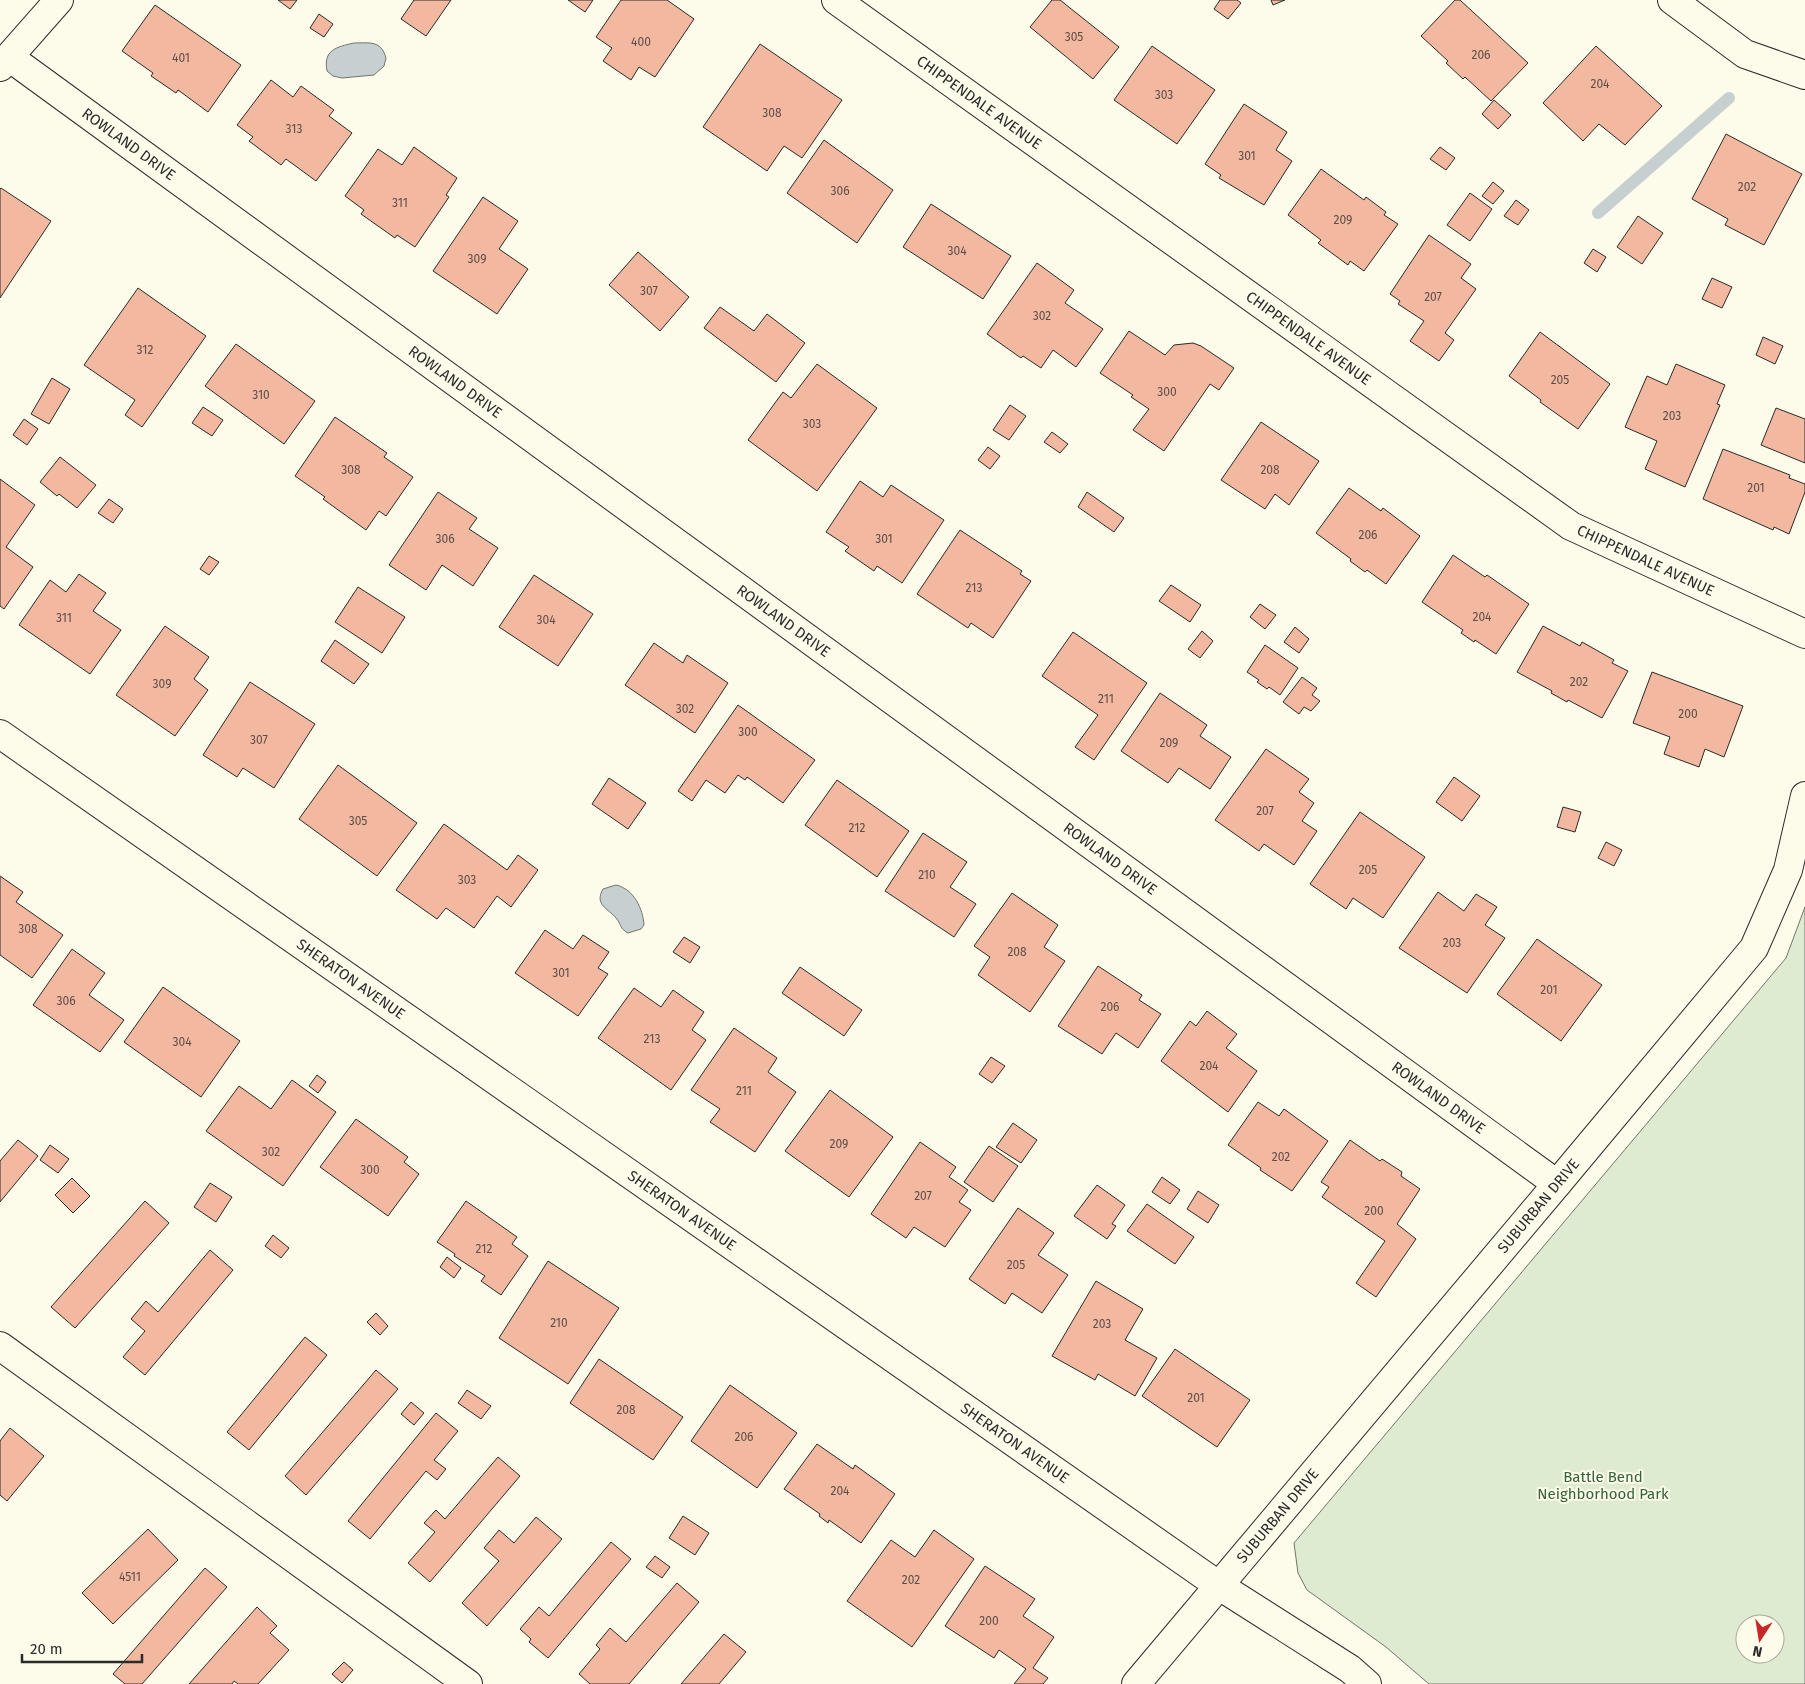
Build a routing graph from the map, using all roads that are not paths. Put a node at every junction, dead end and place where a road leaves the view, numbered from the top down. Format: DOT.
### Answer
graph roads {
  1 [pos="60,0"];
  2 [pos="836,0"];
  3 [pos="1672,0"];
  4 [pos="5,62"];
  5 [pos="1805,75"];
  6 [pos="1805,634"];
  7 [pos="0,734"];
  8 [pos="1805,796"];
  9 [pos="1557,1184"];
  10 [pos="0,1346"];
  11 [pos="1218,1585"];
  12 [pos="468,1684"];
  13 [pos="1136,1684"];
  14 [pos="1367,1684"];
  1 -- 4 [label="street"];
  2 -- 6 [label="street, CHIPPENDALE AVENUE"];
  3 -- 5 [label="street"];
  4 -- 9 [label="street, ROWLAND DRIVE"];
  7 -- 11 [label="street, SHERATON AVENUE"];
  8 -- 9 [label="street, SUBURBAN DRIVE"];
  9 -- 11 [label="street, SUBURBAN DRIVE"];
  10 -- 12 [label="street"];
  11 -- 13 [label="street, SUBURBAN DRIVE"];
  11 -- 14 [label="street, SHERATON AVENUE"];
}
